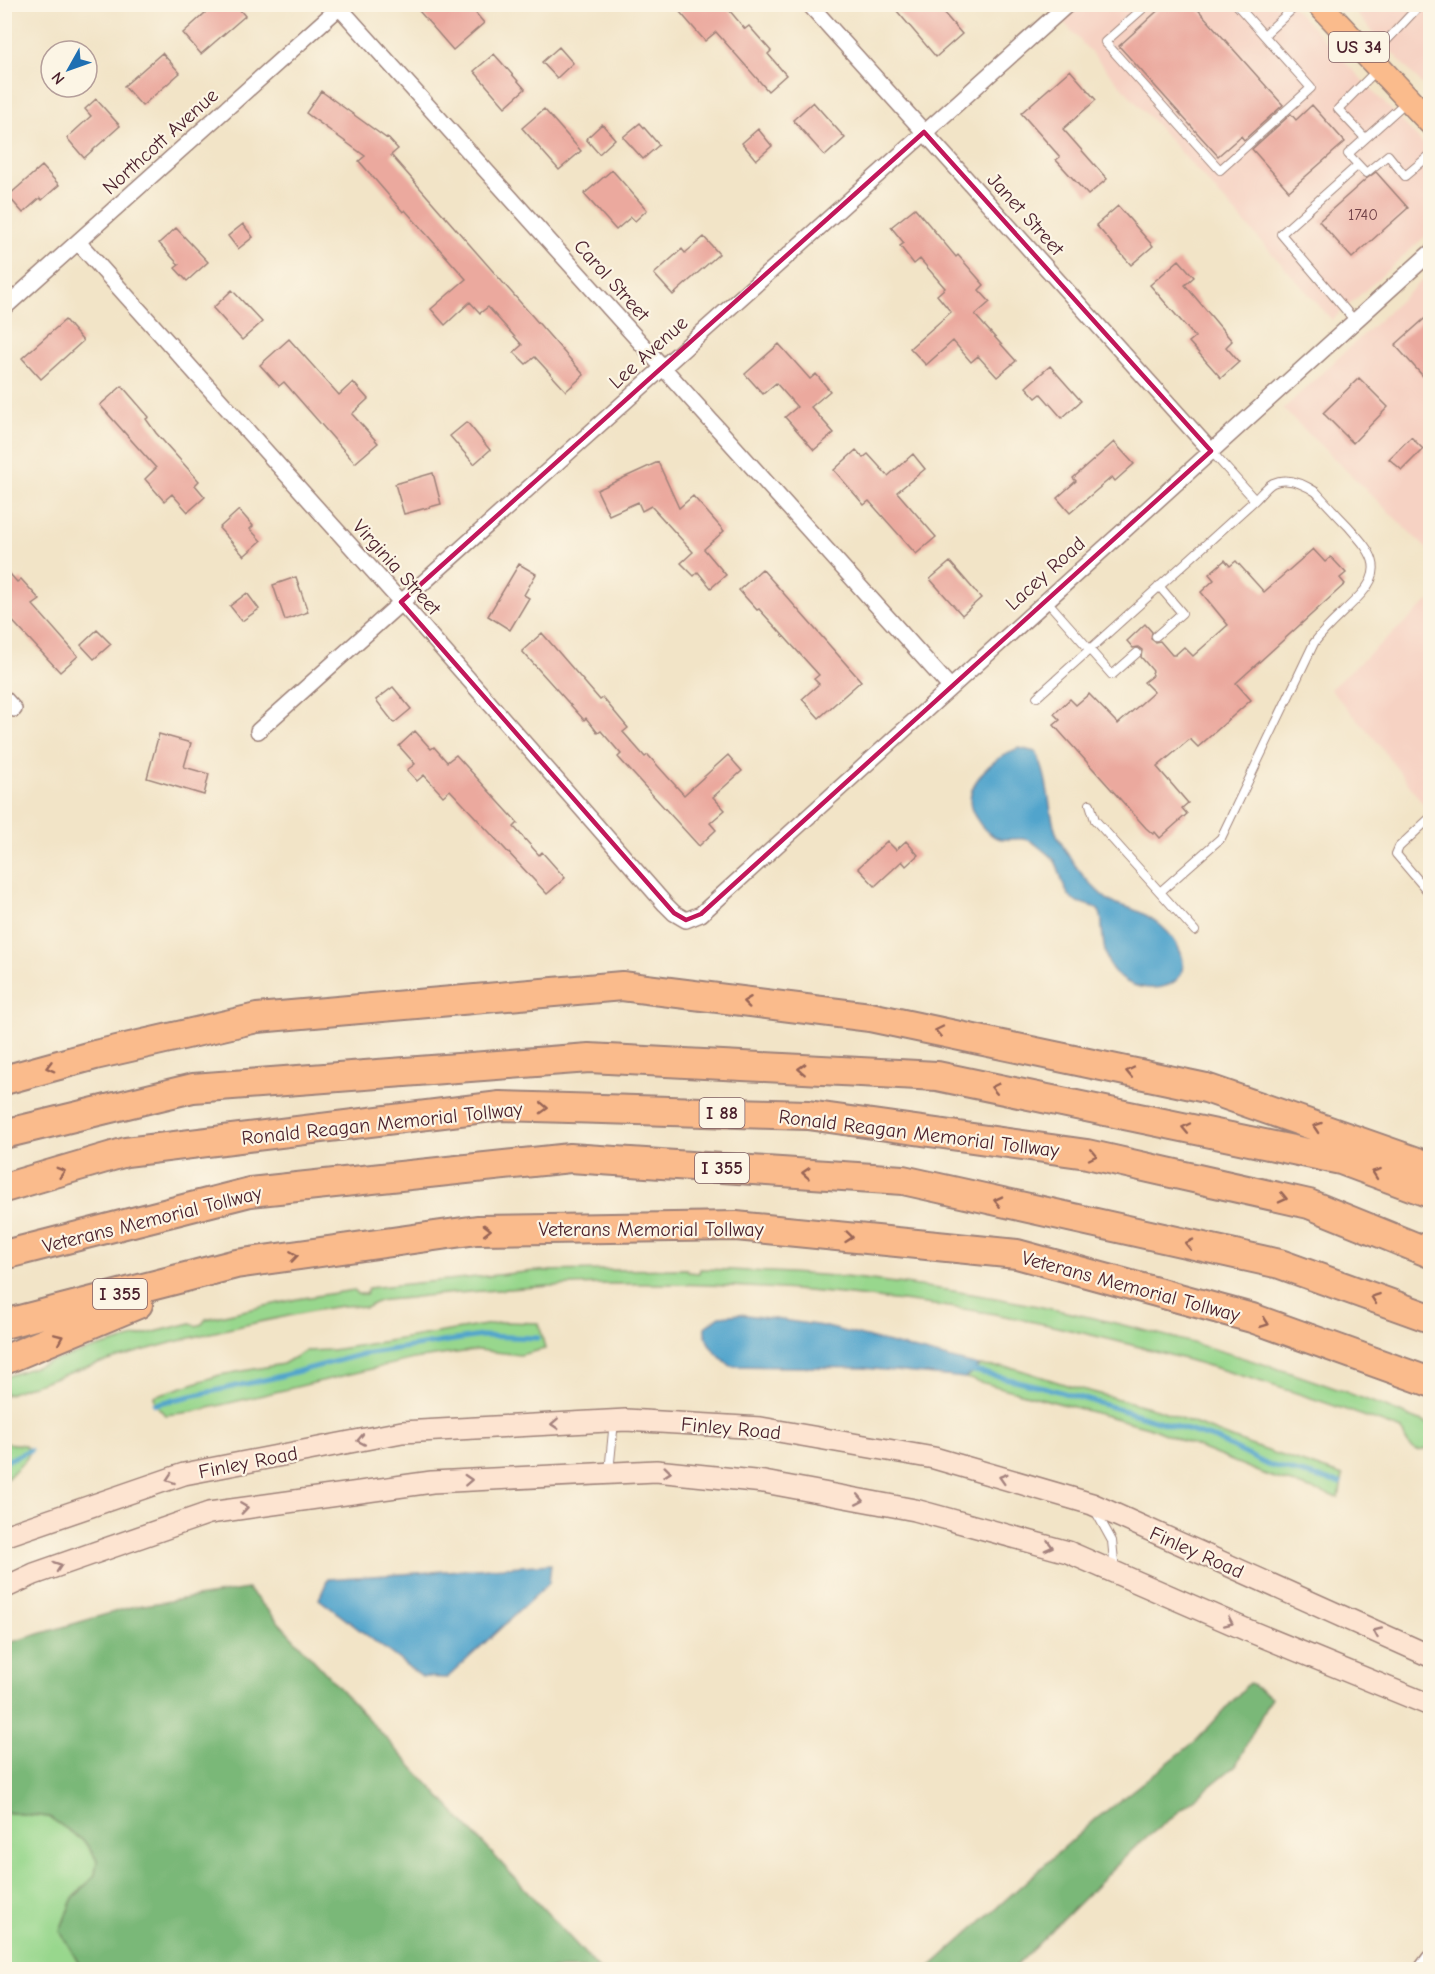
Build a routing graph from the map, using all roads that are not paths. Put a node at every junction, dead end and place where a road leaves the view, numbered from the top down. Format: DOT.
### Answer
graph roads {
  1 [pos="810,4"];
  2 [pos="1068,4"];
  3 [pos="1148,4"];
  4 [pos="1236,4"];
  5 [pos="1298,4"];
  6 [pos="1319,4"];
  7 [pos="1421,4"];
  8 [pos="341,6"];
  9 [pos="1264,35"];
  10 [pos="1374,64"];
  11 [pos="1409,99"];
  12 [pos="1431,122"];
  13 [pos="924,132"];
  14 [pos="1365,138"];
  15 [pos="1431,155"];
  16 [pos="1358,165"];
  17 [pos="78,242"];
  18 [pos="1431,253"];
  19 [pos="4,308"];
  20 [pos="1355,321"];
  21 [pos="662,367"];
  22 [pos="1211,451"];
  23 [pos="1255,500"];
  24 [pos="1159,586"];
  25 [pos="1046,600"];
  26 [pos="401,602"];
  27 [pos="1156,636"];
  28 [pos="1089,650"];
  29 [pos="1137,653"];
  30 [pos="950,687"];
  31 [pos="1037,697"];
  32 [pos="258,731"];
  33 [pos="1090,804"];
  34 [pos="1431,818"];
  35 [pos="1160,892"];
  36 [pos="1431,894"];
  37 [pos="686,920"];
  38 [pos="1195,931"];
  39 [pos="4,1080"];
  40 [pos="4,1134"];
  41 [pos="1431,1168"];
  42 [pos="4,1188"];
  43 [pos="1431,1193"];
  44 [pos="1431,1253"];
  45 [pos="4,1255"];
  46 [pos="236,1264"];
  47 [pos="1431,1318"];
  48 [pos="4,1324"];
  49 [pos="4,1360"];
  50 [pos="1431,1382"];
  51 [pos="614,1421"];
  52 [pos="609,1473"];
  53 [pos="1092,1504"];
  54 [pos="4,1536"];
  55 [pos="1115,1572"];
  56 [pos="4,1588"];
  57 [pos="1431,1656"];
  58 [pos="1431,1705"];
  59 [pos="1431,1958"];
  60 [pos="1421,1970"];
  1 -- 13 [label="street, Janet Street"];
  2 -- 13 [label="street, Lee Avenue"];
  3 -- 9 [label="lane"];
  4 -- 9 [label="lane"];
  5 -- 9 [label="lane"];
  6 -- 10 [label="main road, US 34"];
  7 -- 10 [label="lane"];
  8 -- 17 [label="street, Northcott Avenue"];
  8 -- 21 [label="street, Carol Street"];
  10 -- 11 [label="main road, US 34"];
  10 -- 14 [label="lane"];
  11 -- 12 [label="main road, US 34"];
  11 -- 14 [label="lane"];
  13 -- 21 [label="street, Lee Avenue"];
  13 -- 22 [label="street, Janet Street"];
  14 -- 16 [label="lane"];
  15 -- 16 [label="lane"];
  16 -- 20 [label="lane"];
  17 -- 19 [label="street, Northcott Avenue"];
  17 -- 26 [label="street, Virginia Street"];
  18 -- 20 [label="street, Lacey Road"];
  20 -- 22 [label="street, Lacey Road"];
  21 -- 26 [label="street, Lee Avenue"];
  21 -- 30 [label="street, Carol Street"];
  22 -- 23 [label="lane"];
  22 -- 25 [label="street, Lacey Road"];
  23 -- 24 [label="lane"];
  23 -- 35 [label="lane"];
  24 -- 27 [label="lane"];
  24 -- 28 [label="lane"];
  25 -- 28 [label="lane"];
  25 -- 30 [label="street, Lacey Road"];
  26 -- 32 [label="street, Lee Avenue"];
  26 -- 37 [label="street, Virginia Street"];
  28 -- 29 [label="lane"];
  28 -- 31 [label="lane"];
  30 -- 37 [label="street, Lacey Road"];
  33 -- 35 [label="lane"];
  34 -- 36 [label="lane"];
  35 -- 38 [label="lane"];
  41 -- 39 [label="highway, one-way"];
  43 -- 40 [label="highway, one-way"];
  42 -- 44 [label="highway, Ronald Reagan Memorial Tollway / I 88, one-way"];
  47 -- 45 [label="highway, Veterans Memorial Tollway / I 355, one-way"];
  46 -- 48 [label="highway, Veterans Memorial Tollway / I 355"];
  49 -- 46 [label="highway, one-way"];
  46 -- 50 [label="highway, Veterans Memorial Tollway / I 355, one-way"];
  51 -- 52 [label="lane"];
  53 -- 51 [label="main road, Finley Road, one-way"];
  51 -- 54 [label="main road, Finley Road, one-way"];
  52 -- 55 [label="main road, one-way"];
  56 -- 52 [label="main road, one-way"];
  53 -- 55 [label="lane"];
  57 -- 53 [label="main road, Finley Road, one-way"];
  55 -- 58 [label="main road, one-way"];
  59 -- 60 [label="street"];
}
